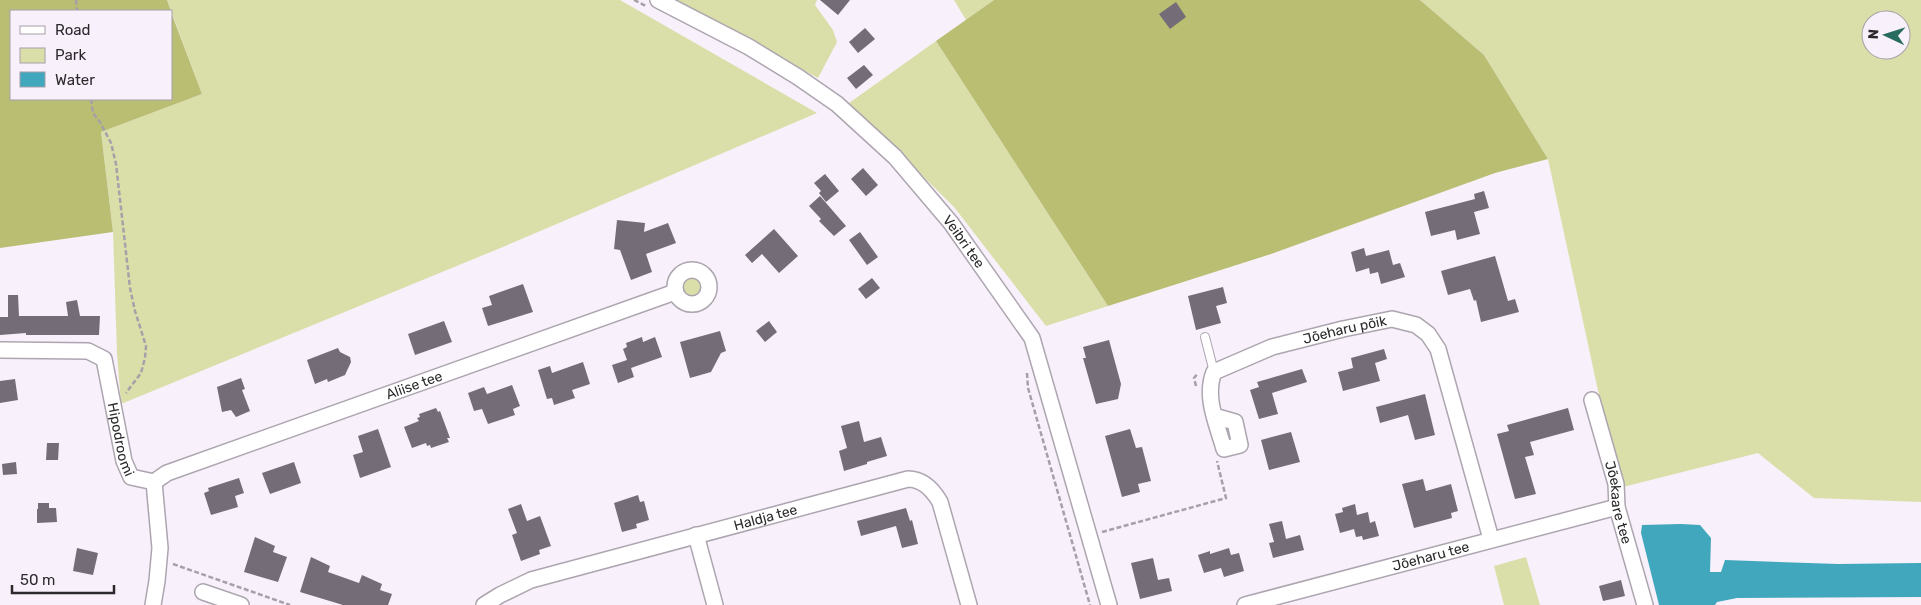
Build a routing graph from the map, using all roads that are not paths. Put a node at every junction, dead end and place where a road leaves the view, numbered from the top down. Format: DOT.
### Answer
graph roads {
  1 [pos="655,5"];
  2 [pos="675,292"];
  3 [pos="1205,337"];
  4 [pos="0,350"];
  5 [pos="1212,364"];
  6 [pos="1592,400"];
  7 [pos="1214,416"];
  8 [pos="154,482"];
  9 [pos="1617,507"];
  10 [pos="696,534"];
  11 [pos="1491,539"];
  12 [pos="203,592"];
  13 [pos="152,605"];
  14 [pos="241,605"];
  15 [pos="484,605"];
  16 [pos="715,605"];
  17 [pos="969,605"];
  18 [pos="1109,605"];
  19 [pos="1246,605"];
  20 [pos="1645,605"];
  1 -- 18 [label="street, Veibri tee"];
  2 -- 8 [label="street, Aliise tee"];
  3 -- 5 [label="lane"];
  4 -- 8 [label="street, Hipodroomi"];
  5 -- 7 [label="street"];
  5 -- 11 [label="street, Jõeharu põik"];
  6 -- 9 [label="street, Jõekaare tee"];
  8 -- 13 [label="street, Hipodroomi"];
  9 -- 11 [label="street, Jõeharu tee"];
  9 -- 20 [label="street, Jõekaare tee"];
  10 -- 15 [label="street, Haldja tee"];
  10 -- 16 [label="street"];
  10 -- 17 [label="street, Haldja tee"];
  11 -- 19 [label="street, Jõeharu tee"];
  12 -- 14 [label="street"];
}
